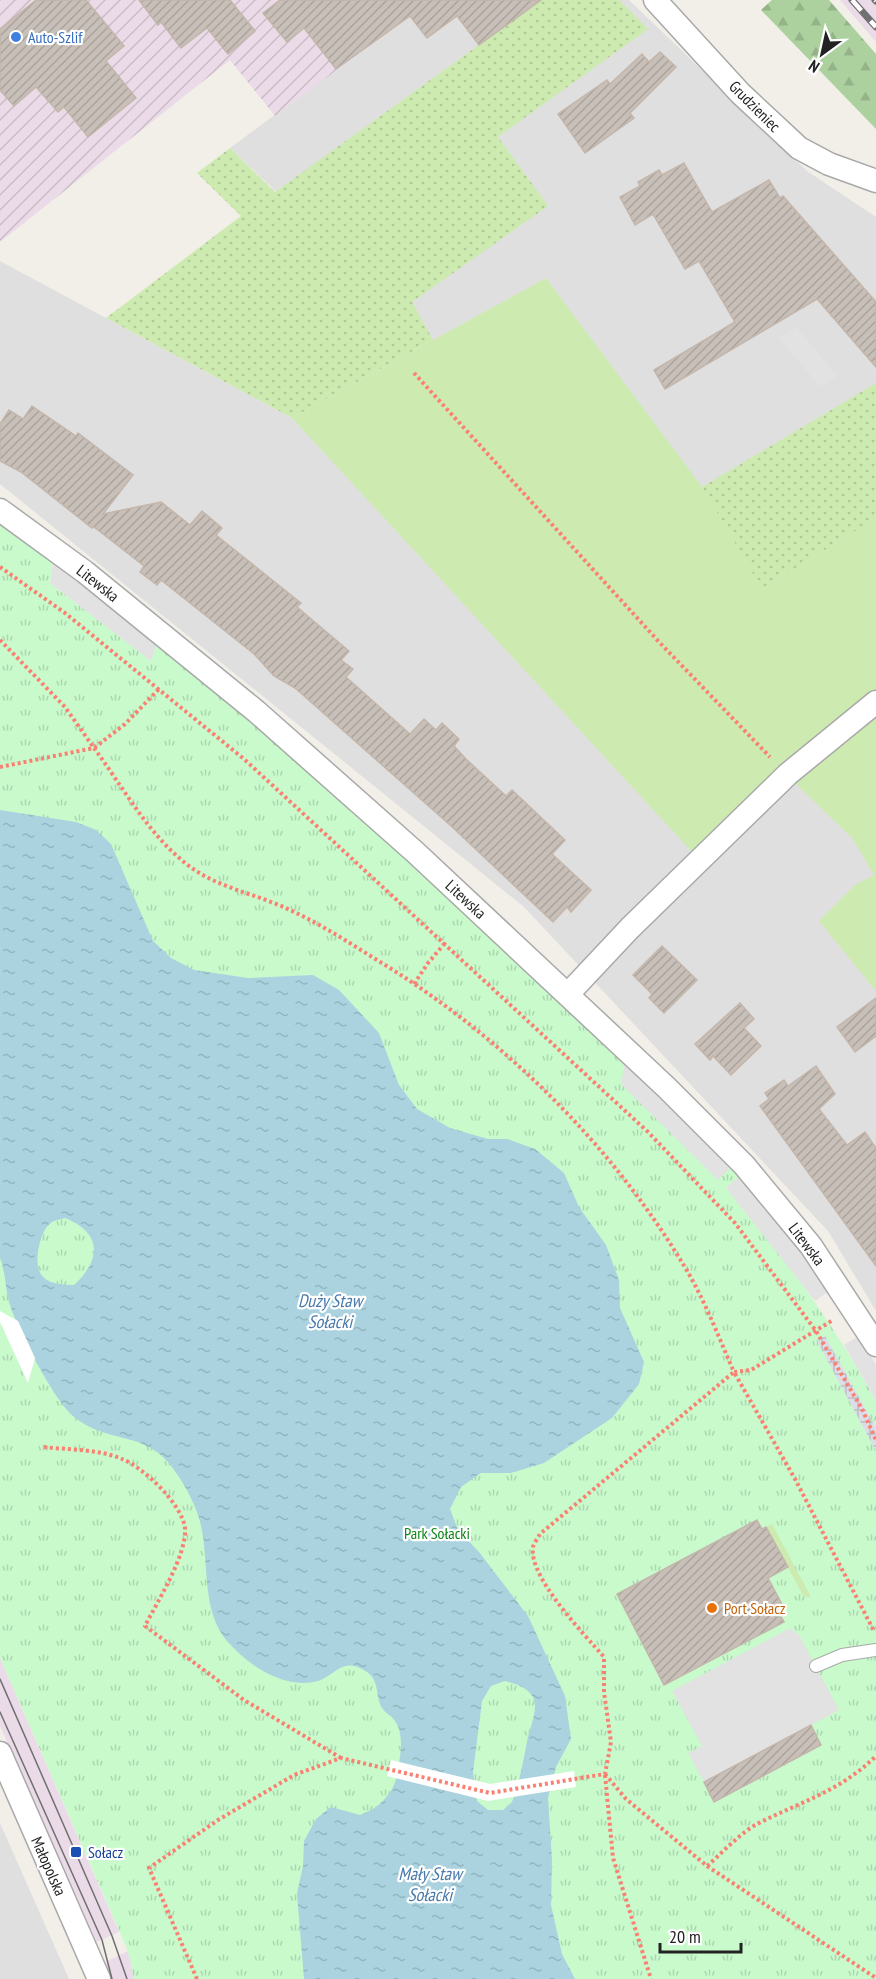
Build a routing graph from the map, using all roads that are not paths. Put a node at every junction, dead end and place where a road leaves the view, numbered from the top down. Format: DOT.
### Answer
graph roads {
  1 [pos="655,0"];
  2 [pos="876,181"];
  3 [pos="0,510"];
  4 [pos="876,702"];
  5 [pos="568,994"];
  6 [pos="876,1345"];
  7 [pos="876,1650"];
  8 [pos="816,1666"];
  9 [pos="0,1753"];
  10 [pos="99,1979"];
  1 -- 2 [label="street, Grudzieniec"];
  3 -- 5 [label="street, Litewska"];
  4 -- 5 [label="street"];
  5 -- 6 [label="street, Litewska"];
  7 -- 8 [label="lane"];
  9 -- 10 [label="street, Małopolska"];
}
